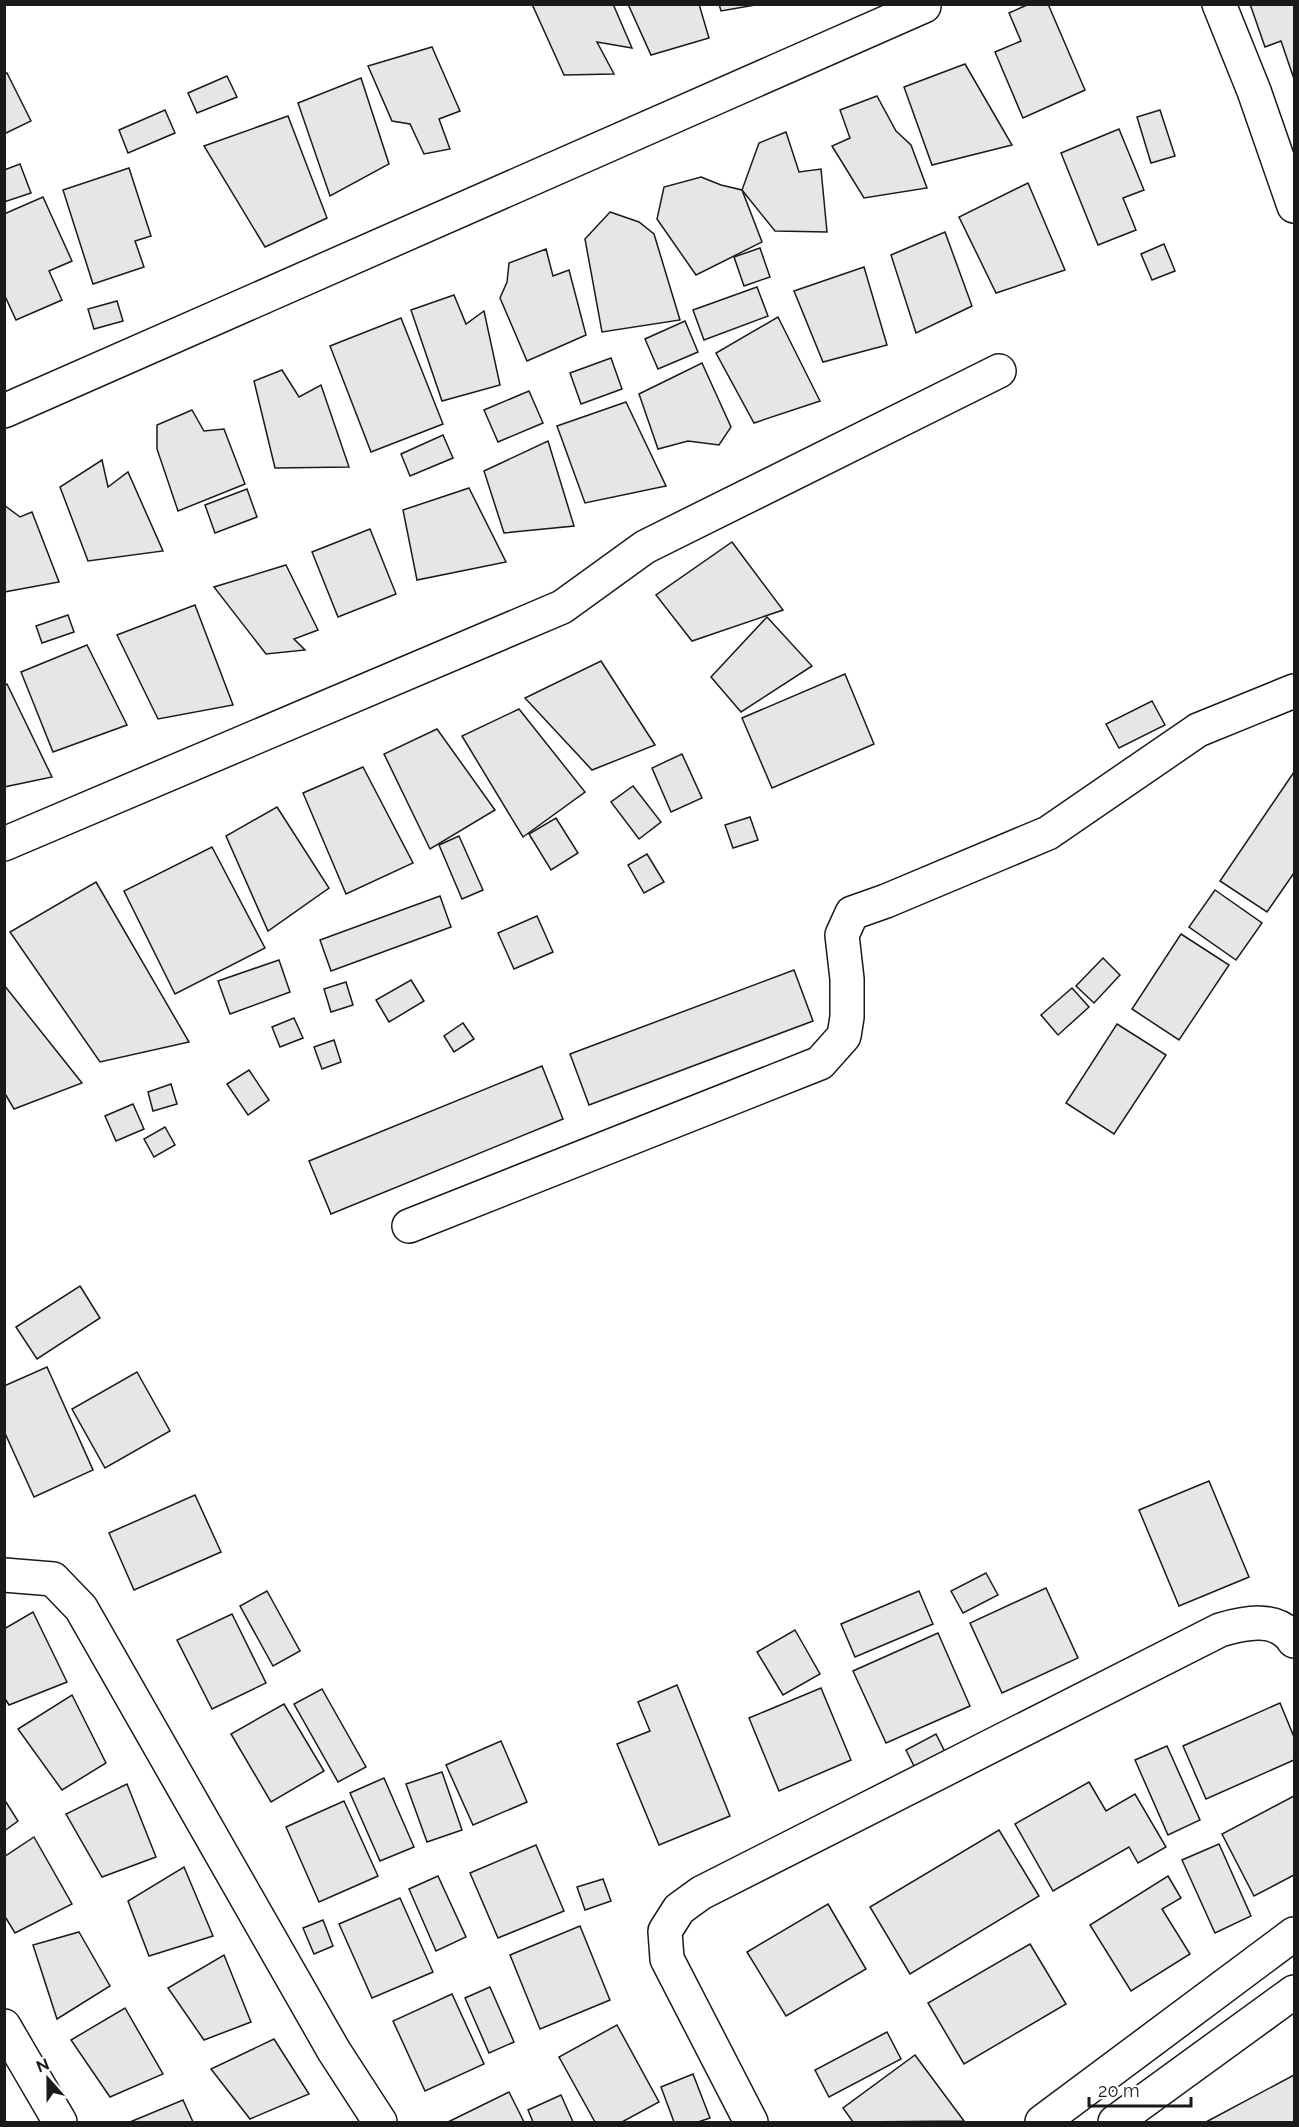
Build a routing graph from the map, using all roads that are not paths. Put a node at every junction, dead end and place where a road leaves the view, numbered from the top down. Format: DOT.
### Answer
graph roads {
  1 [pos="1219,4"];
  2 [pos="924,6"];
  3 [pos="1294,206"];
  4 [pos="999,371"];
  5 [pos="4,411"];
  6 [pos="1294,691"];
  7 [pos="4,844"];
  8 [pos="409,1226"];
  9 [pos="4,1575"];
  10 [pos="1294,1641"];
  11 [pos="1294,1934"];
  12 [pos="1292,2000"];
  13 [pos="4,2026"];
  14 [pos="60,2122"];
  15 [pos="380,2122"];
  16 [pos="751,2122"];
  17 [pos="1042,2122"];
  18 [pos="1115,2122"];
  1 -- 3 [label="street"];
  2 -- 5 [label="street"];
  4 -- 7 [label="street"];
  6 -- 8 [label="street"];
  9 -- 15 [label="street"];
  10 -- 16 [label="street"];
  11 -- 17 [label="street"];
  12 -- 18 [label="street"];
  13 -- 14 [label="street"];
}
